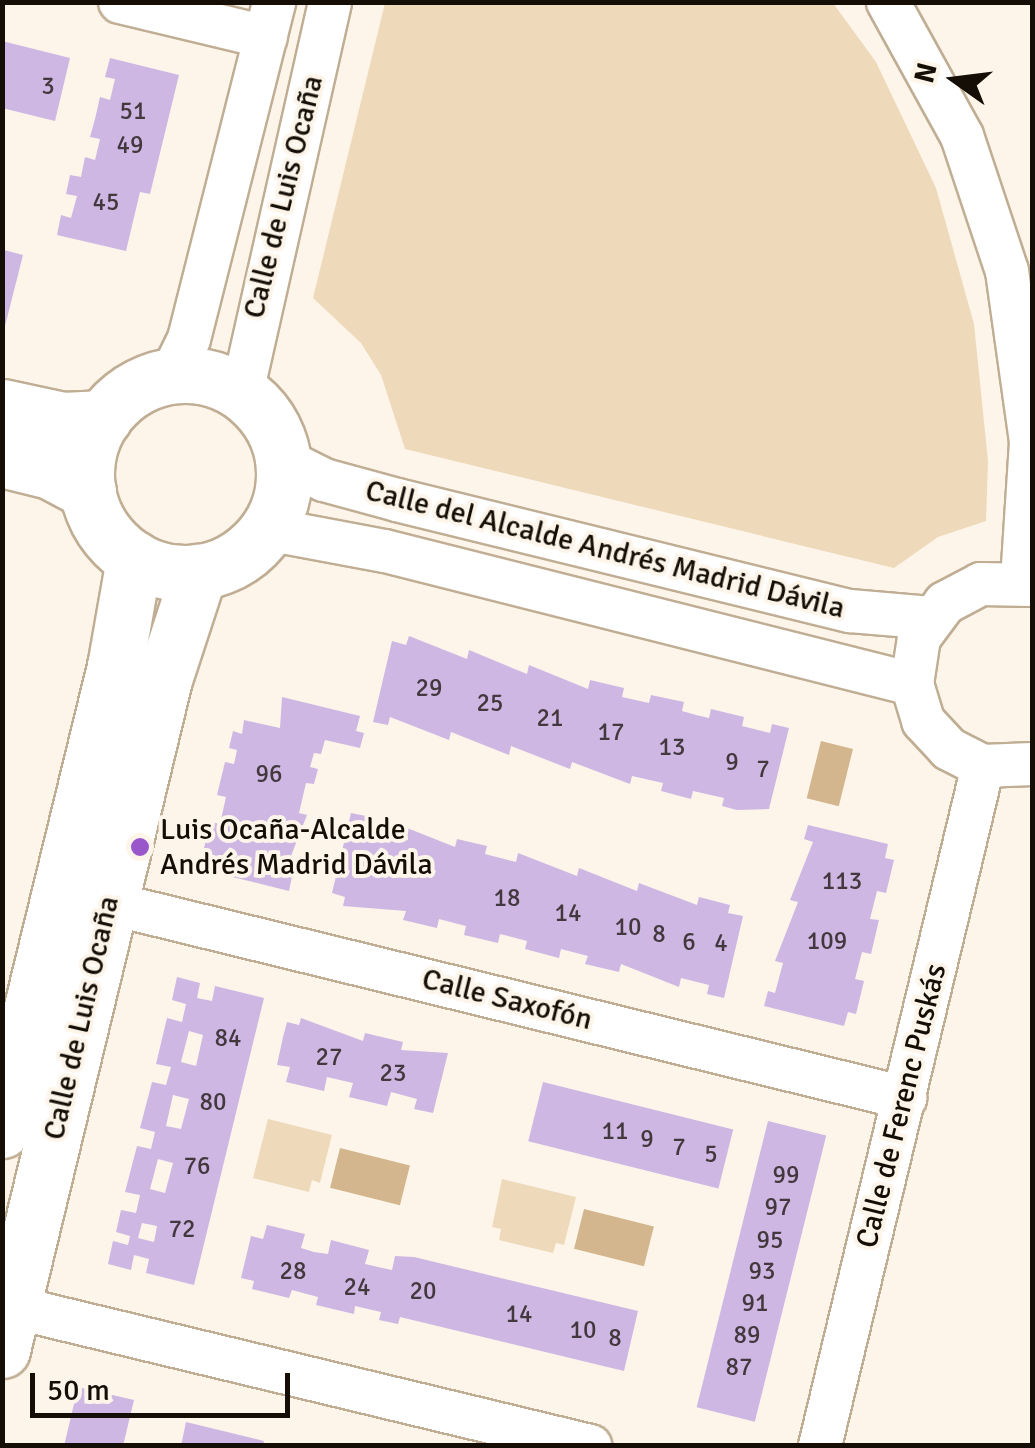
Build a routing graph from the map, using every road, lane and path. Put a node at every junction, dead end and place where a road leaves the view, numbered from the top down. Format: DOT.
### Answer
graph roads {
  1 [pos="120,2"];
  2 [pos="330,2"];
  3 [pos="888,2"];
  4 [pos="270,20"];
  5 [pos="171,376"];
  6 [pos="242,392"];
  7 [pos="2,408"];
  8 [pos="104,418"];
  9 [pos="2,459"];
  10 [pos="284,460"];
  11 [pos="88,491"];
  12 [pos="267,530"];
  13 [pos="134,559"];
  14 [pos="199,572"];
  15 [pos="1027,584"];
  16 [pos="931,618"];
  17 [pos="912,684"];
  18 [pos="1032,764"];
  19 [pos="984,766"];
  20 [pos="109,902"];
  21 [pos="905,1098"];
  22 [pos="2,1130"];
  23 [pos="8,1329"];
  24 [pos="590,1446"];
  25 [pos="820,1446"];
  1 -- 4 [label="street"];
  2 -- 6 [label="street, Calle de Luis Ocaña"];
  3 -- 15 [label="street"];
  4 -- 5 [label="street, Calle de Luis Ocaña"];
  5 -- 6 [label="main road"];
  5 -- 8 [label="main road"];
  6 -- 10 [label="main road"];
  7 -- 8 [label="main road"];
  8 -- 11 [label="main road"];
  9 -- 11 [label="main road"];
  10 -- 12 [label="main road"];
  10 -- 16 [label="street, Calle del Alcalde Andrés Madrid Dávila"];
  11 -- 13 [label="main road"];
  12 -- 14 [label="main road"];
  12 -- 17 [label="street, Calle del Alcalde Andrés Madrid Dávila"];
  13 -- 14 [label="main road"];
  13 -- 22 [label="main road, Calle de Luis Ocaña"];
  14 -- 20 [label="main road, Calle de Luis Ocaña"];
  15 -- 16 [label="street"];
  16 -- 17 [label="street"];
  17 -- 19 [label="street"];
  18 -- 19 [label="street"];
  19 -- 21 [label="street, Calle de Ferenc Puskás"];
  20 -- 21 [label="street, Calle Saxofón"];
  20 -- 23 [label="main road, Calle de Luis Ocaña"];
  21 -- 25 [label="street, Calle de Ferenc Puskás"];
  23 -- 24 [label="street"];
}
